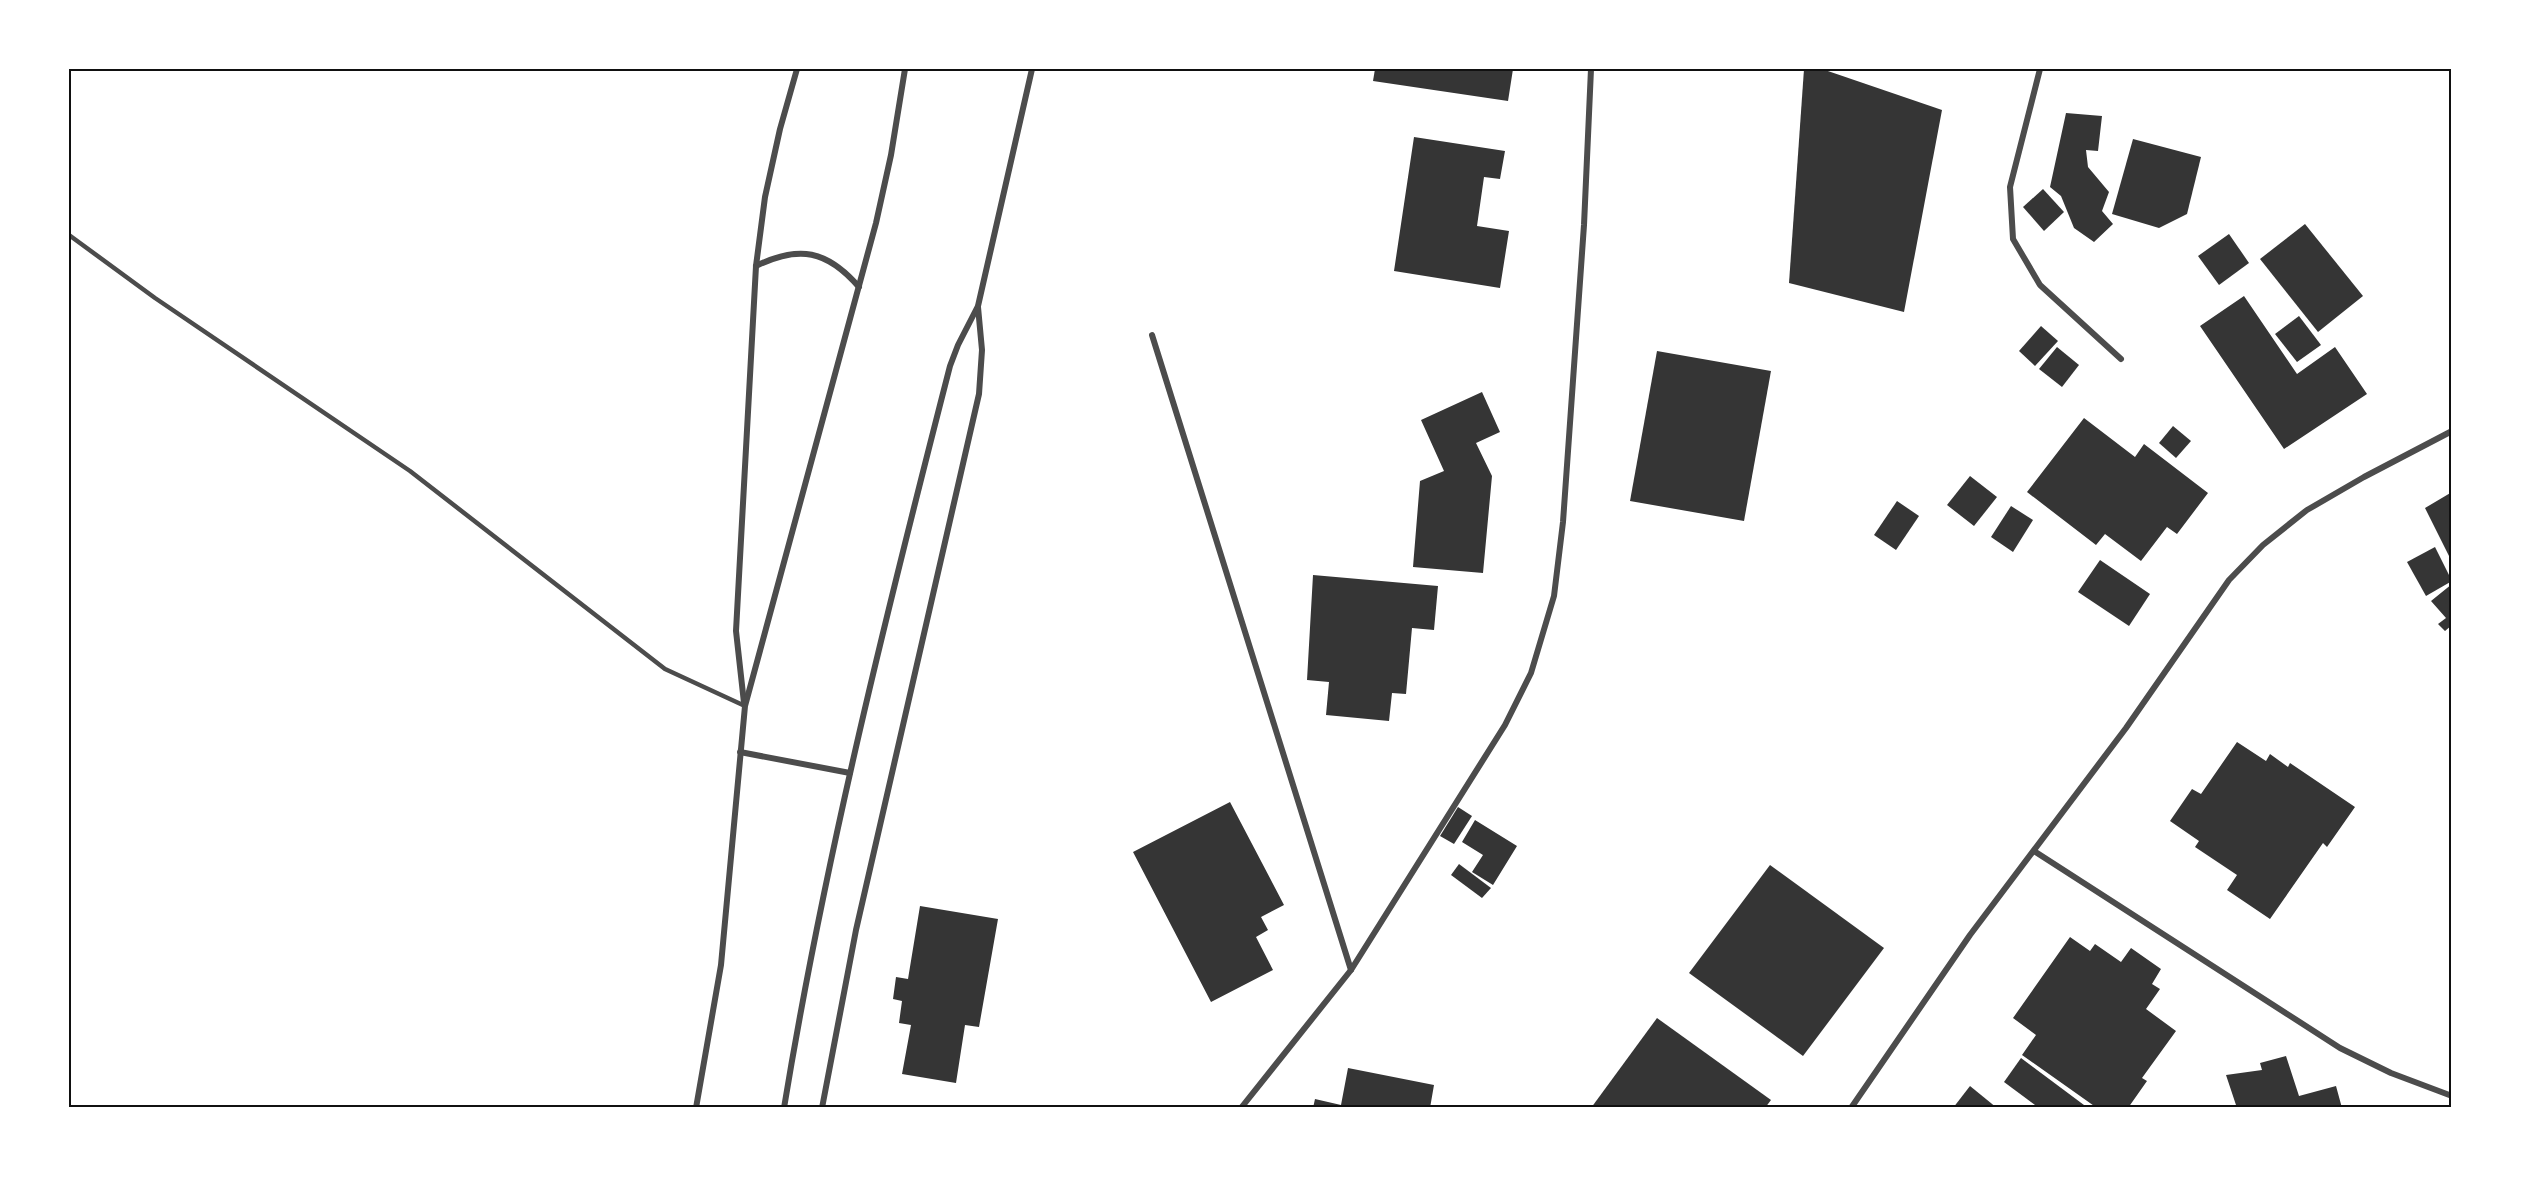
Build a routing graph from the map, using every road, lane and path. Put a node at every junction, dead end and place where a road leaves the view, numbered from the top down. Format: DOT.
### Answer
graph roads {
  1 [pos="797,69"];
  2 [pos="905,69"];
  3 [pos="1032,69"];
  4 [pos="1591,69"];
  5 [pos="2040,69"];
  6 [pos="69,234"];
  7 [pos="756,266"];
  8 [pos="859,287"];
  9 [pos="978,306"];
  10 [pos="1152,335"];
  11 [pos="2121,359"];
  12 [pos="2452,431"];
  13 [pos="745,706"];
  14 [pos="740,752"];
  15 [pos="850,773"];
  16 [pos="2034,851"];
  17 [pos="1351,970"];
  18 [pos="2452,1096"];
  19 [pos="696,1108"];
  20 [pos="784,1108"];
  21 [pos="822,1108"];
  22 [pos="1241,1108"];
  23 [pos="1851,1108"];
  1 -- 7 [label="street"];
  2 -- 8 [label="street"];
  3 -- 9 [label="street"];
  4 -- 17 [label="street"];
  5 -- 11 [label="street"];
  6 -- 13 [label="lane"];
  7 -- 8 [label="street"];
  7 -- 13 [label="street"];
  8 -- 13 [label="street"];
  9 -- 15 [label="street"];
  9 -- 21 [label="street"];
  10 -- 17 [label="street"];
  12 -- 16 [label="street"];
  13 -- 14 [label="street"];
  14 -- 15 [label="street"];
  14 -- 19 [label="street"];
  15 -- 20 [label="street"];
  16 -- 18 [label="street"];
  16 -- 23 [label="street"];
  17 -- 22 [label="street"];
}
